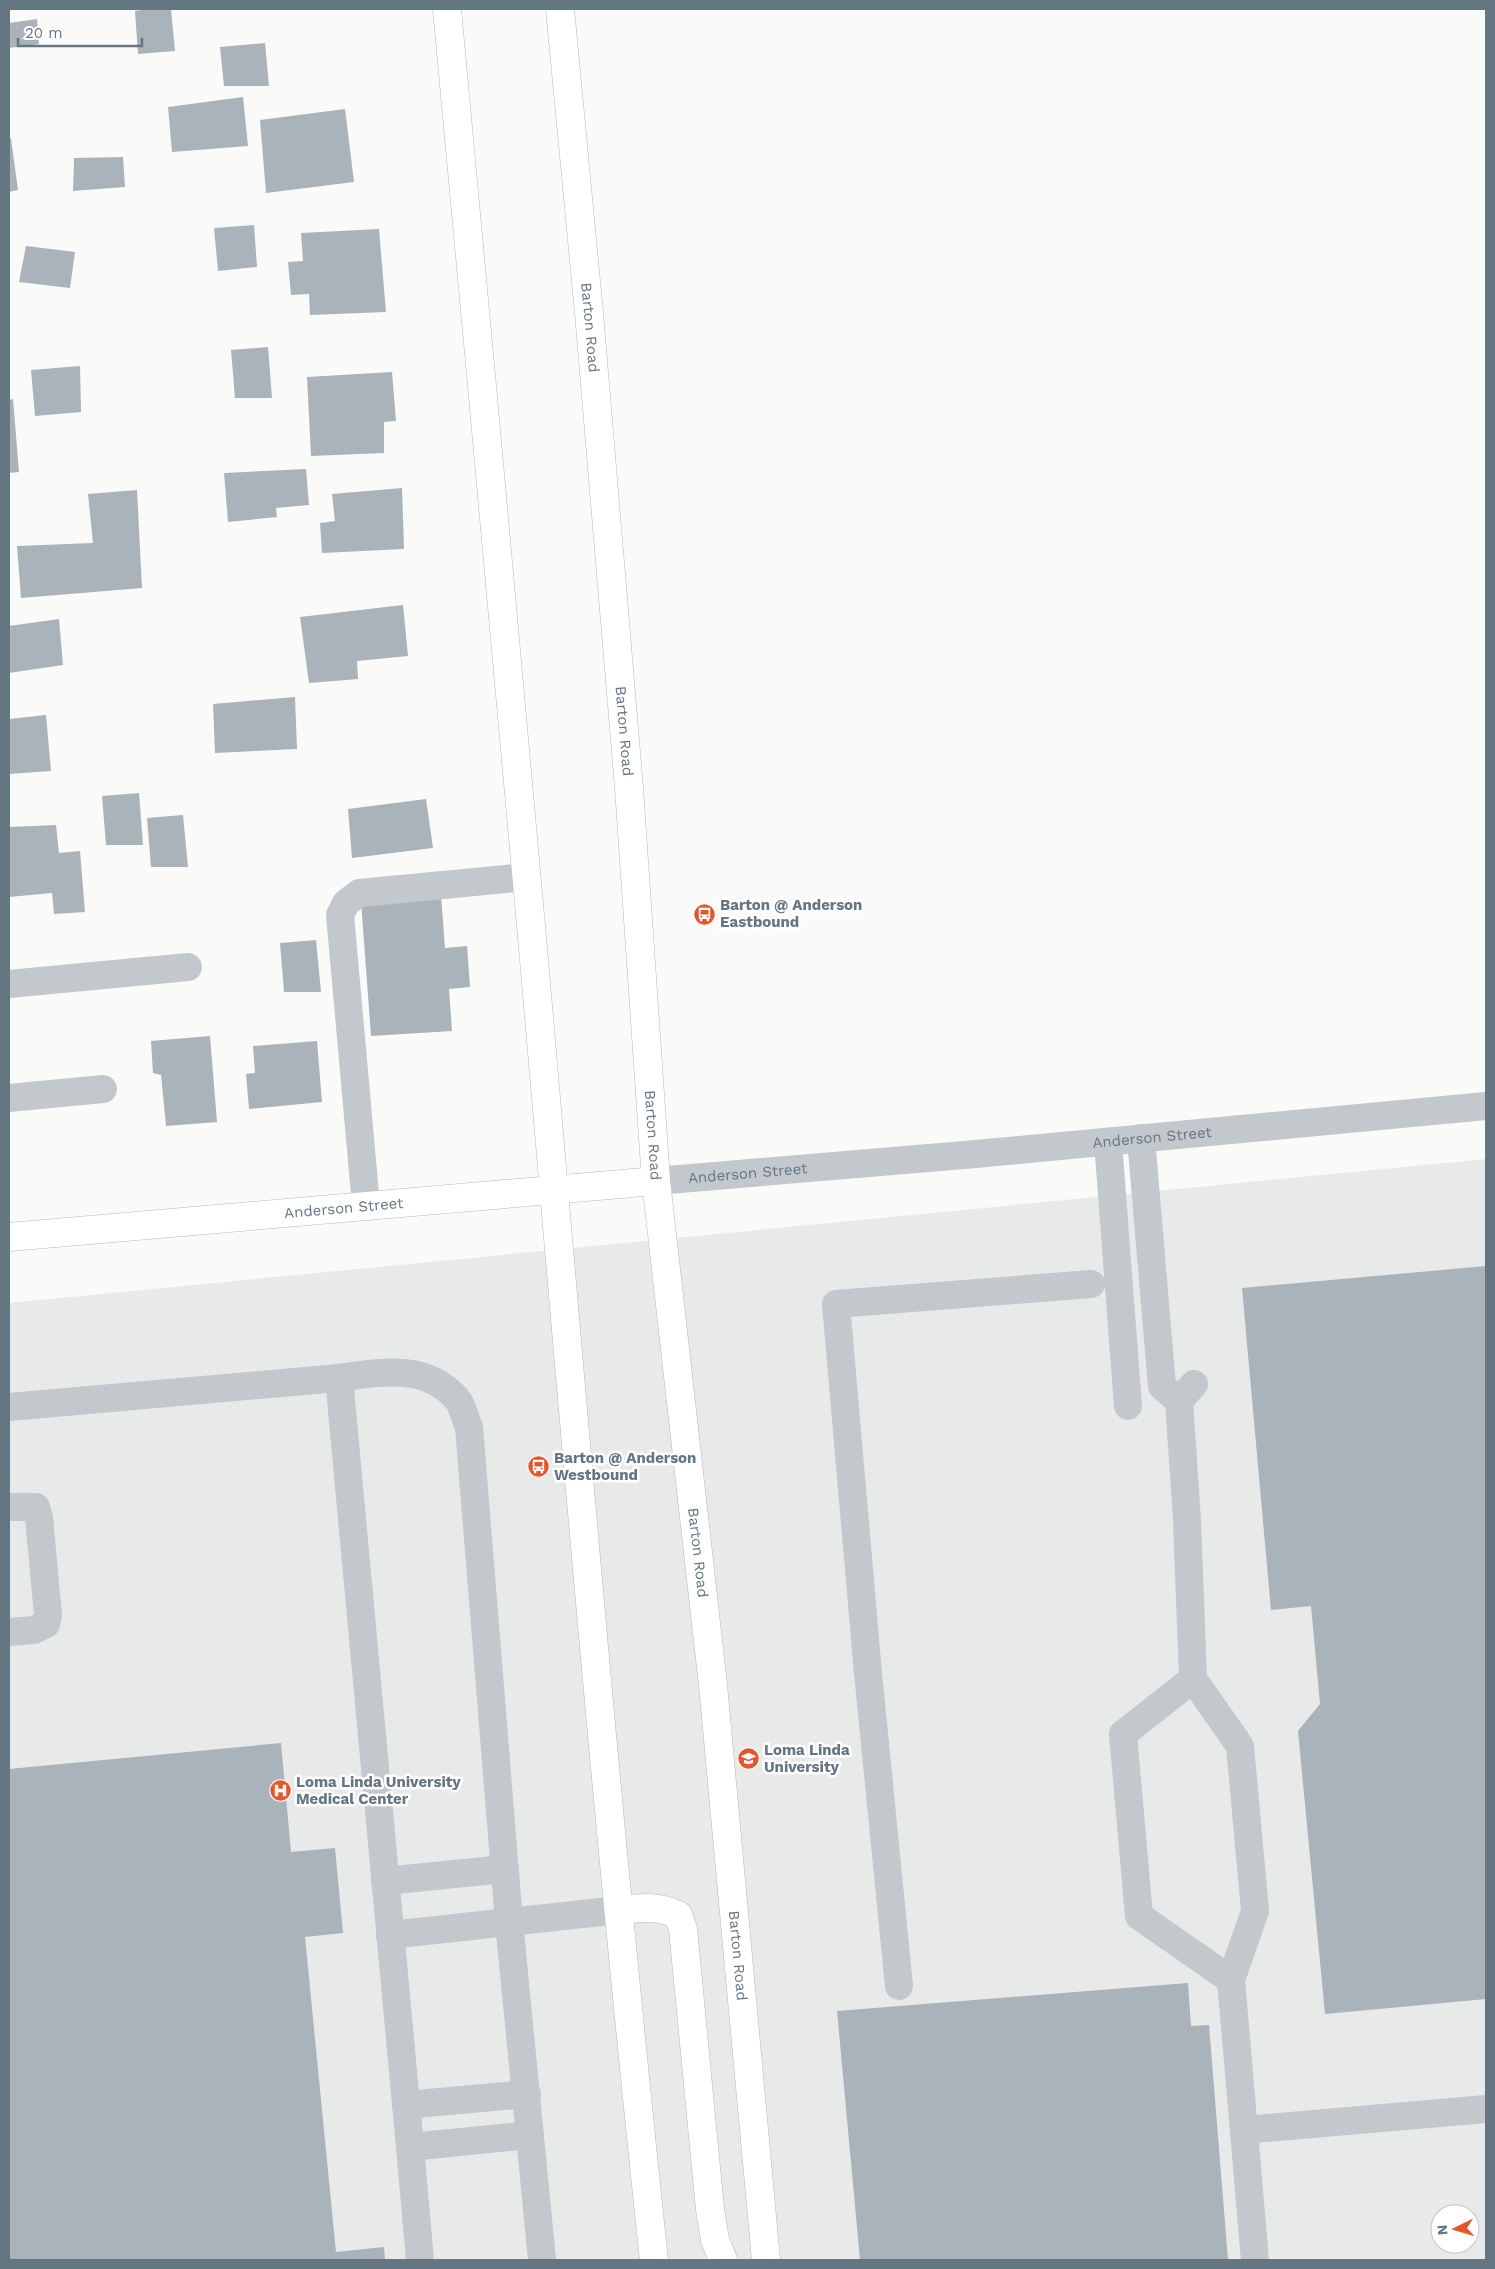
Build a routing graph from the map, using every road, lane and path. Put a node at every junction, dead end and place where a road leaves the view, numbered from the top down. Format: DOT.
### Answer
graph roads {
  1 [pos="447,9"];
  2 [pos="560,9"];
  3 [pos="527,877"];
  4 [pos="188,968"];
  5 [pos="9,984"];
  6 [pos="103,1089"];
  7 [pos="9,1098"];
  8 [pos="1486,1106"];
  9 [pos="1141,1138"];
  10 [pos="1108,1142"];
  11 [pos="656,1180"];
  12 [pos="553,1188"];
  13 [pos="366,1205"];
  14 [pos="9,1237"];
  15 [pos="1091,1284"];
  16 [pos="340,1378"];
  17 [pos="1128,1406"];
  18 [pos="9,1407"];
  19 [pos="9,1507"];
  20 [pos="9,1632"];
  21 [pos="1193,1679"];
  22 [pos="505,1870"];
  23 [pos="385,1880"];
  24 [pos="619,1910"];
  25 [pos="510,1922"];
  26 [pos="390,1935"];
  27 [pos="1232,1980"];
  28 [pos="899,1986"];
  29 [pos="527,2094"];
  30 [pos="406,2105"];
  31 [pos="1486,2109"];
  32 [pos="1244,2130"];
  33 [pos="530,2135"];
  34 [pos="410,2147"];
  35 [pos="420,2260"];
  36 [pos="542,2260"];
  37 [pos="654,2260"];
  38 [pos="723,2260"];
  39 [pos="766,2260"];
  40 [pos="1255,2260"];
  1 -- 3 [label="main road"];
  2 -- 11 [label="main road, Barton Road"];
  3 -- 12 [label="main road"];
  3 -- 13 [label="street"];
  4 -- 5 [label="street"];
  6 -- 7 [label="street"];
  8 -- 9 [label="street, Anderson Street"];
  9 -- 10 [label="street, Anderson Street"];
  9 -- 21 [label="street"];
  10 -- 11 [label="street, Anderson Street"];
  10 -- 17 [label="street"];
  11 -- 12 [label="main road, Anderson Street"];
  11 -- 39 [label="main road, Barton Road"];
  12 -- 13 [label="main road, Anderson Street"];
  12 -- 24 [label="main road"];
  13 -- 14 [label="main road, Anderson Street"];
  15 -- 28 [label="street"];
  16 -- 18 [label="street"];
  16 -- 22 [label="street"];
  16 -- 23 [label="street"];
  19 -- 20 [label="street"];
  21 -- 27 [label="street"];
  21 -- 27 [label="street"];
  22 -- 23 [label="street"];
  22 -- 25 [label="street"];
  23 -- 26 [label="street"];
  24 -- 25 [label="street"];
  24 -- 37 [label="main road"];
  24 -- 38 [label="main road"];
  25 -- 26 [label="street"];
  25 -- 29 [label="street"];
  26 -- 30 [label="street"];
  27 -- 32 [label="street"];
  29 -- 30 [label="street"];
  29 -- 33 [label="street"];
  30 -- 34 [label="street"];
  31 -- 32 [label="street"];
  32 -- 40 [label="street"];
  33 -- 34 [label="street"];
  33 -- 36 [label="street"];
  34 -- 35 [label="street"];
}
